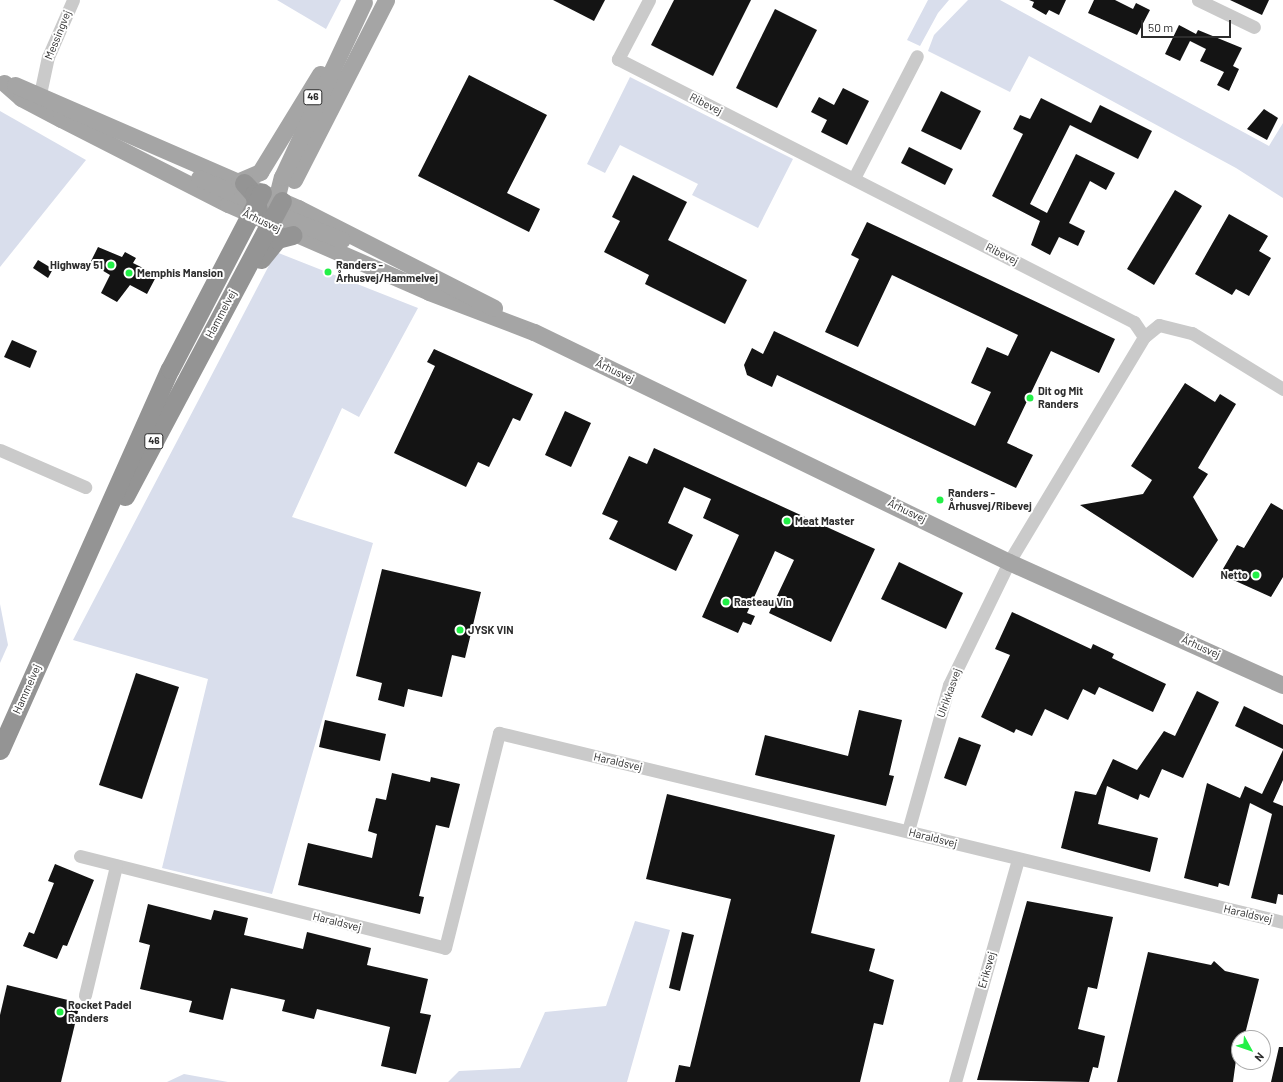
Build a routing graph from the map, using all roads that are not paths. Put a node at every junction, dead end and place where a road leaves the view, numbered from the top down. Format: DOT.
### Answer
graph roads {
  1 [pos="386,0"];
  2 [pos="649,0"];
  3 [pos="1198,0"];
  4 [pos="364,1"];
  5 [pos="71,6"];
  6 [pos="1254,27"];
  7 [pos="917,56"];
  8 [pos="2,82"];
  9 [pos="40,94"];
  10 [pos="854,178"];
  11 [pos="242,182"];
  12 [pos="266,208"];
  13 [pos="290,234"];
  14 [pos="534,332"];
  15 [pos="1144,337"];
  16 [pos="1283,389"];
  17 [pos="167,415"];
  18 [pos="0,450"];
  19 [pos="85,487"];
  20 [pos="1009,562"];
  21 [pos="55,628"];
  22 [pos="1283,685"];
  23 [pos="0,750"];
  24 [pos="908,832"];
  25 [pos="80,856"];
  26 [pos="1018,859"];
  27 [pos="116,866"];
  28 [pos="1283,922"];
  29 [pos="84,995"];
  30 [pos="955,1082"];
  1 -- 12 [label="main road, Hammelvej / 46"];
  2 -- 10 [label="street, Ribevej"];
  3 -- 6 [label="street"];
  4 -- 11 [label="main road"];
  4 -- 12 [label="main road, Hammelvej / 46"];
  5 -- 9 [label="street, Messingvej"];
  7 -- 10 [label="street"];
  8 -- 9 [label="main road"];
  8 -- 12 [label="main road"];
  9 -- 11 [label="main road"];
  10 -- 15 [label="street, Ribevej"];
  11 -- 12 [label="highway"];
  12 -- 13 [label="main road, Århusvej"];
  12 -- 14 [label="main road, Århusvej"];
  12 -- 17 [label="highway, Hammelvej / 46"];
  12 -- 21 [label="highway, Hammelvej / 46"];
  13 -- 14 [label="main road, Århusvej"];
  13 -- 17 [label="highway"];
  14 -- 20 [label="main road, Århusvej"];
  15 -- 16 [label="street"];
  15 -- 20 [label="street"];
  17 -- 21 [label="highway, Hammelvej / 46"];
  18 -- 19 [label="street"];
  20 -- 22 [label="main road, Århusvej"];
  20 -- 24 [label="street, Ulrikkasvej"];
  21 -- 23 [label="highway, Hammelvej / 46"];
  24 -- 26 [label="street, Haraldsvej"];
  24 -- 27 [label="street, Haraldsvej"];
  25 -- 27 [label="street, Haraldsvej"];
  26 -- 28 [label="street, Haraldsvej"];
  26 -- 30 [label="street, Eriksvej"];
  27 -- 29 [label="street"];
}
